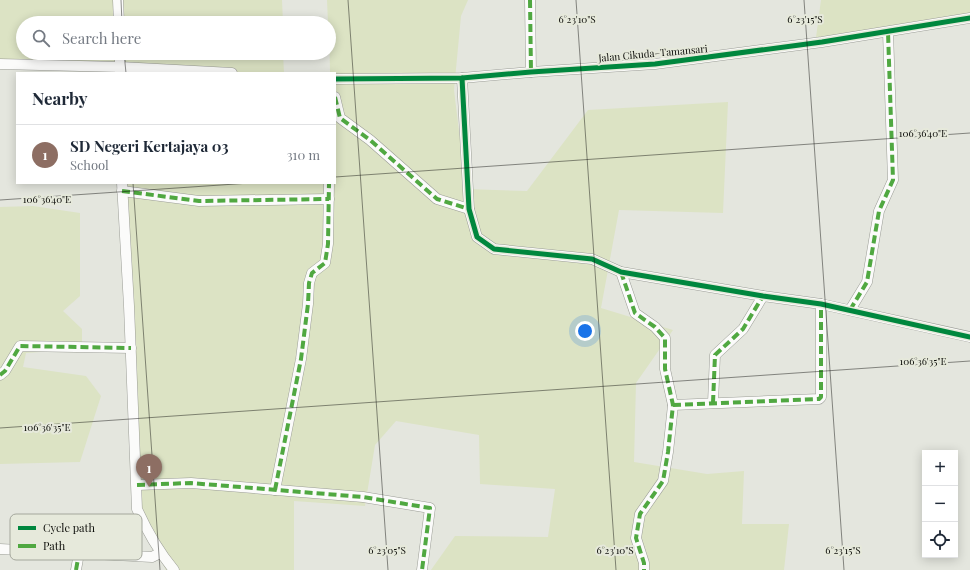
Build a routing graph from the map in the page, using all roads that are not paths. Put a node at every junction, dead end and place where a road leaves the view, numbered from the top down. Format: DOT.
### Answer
graph roads {
  1 [pos="118,0"];
  2 [pos="530,0"];
  3 [pos="118,16"];
  4 [pos="970,18"];
  5 [pos="888,32"];
  6 [pos="0,64"];
  7 [pos="120,70"];
  8 [pos="195,72"];
  9 [pos="531,72"];
  10 [pos="462,78"];
  11 [pos="336,79"];
  12 [pos="336,101"];
  13 [pos="329,184"];
  14 [pos="122,187"];
  15 [pos="329,199"];
  16 [pos="469,209"];
  17 [pos="620,272"];
  18 [pos="763,296"];
  19 [pos="821,304"];
  20 [pos="850,310"];
  21 [pos="970,337"];
  22 [pos="130,348"];
  23 [pos="0,375"];
  24 [pos="713,404"];
  25 [pos="673,405"];
  26 [pos="136,485"];
  27 [pos="275,490"];
  28 [pos="139,514"];
  29 [pos="142,521"];
  30 [pos="0,549"];
  31 [pos="10,550"];
  32 [pos="160,553"];
  33 [pos="142,556"];
  34 [pos="78,560"];
  35 [pos="76,570"];
  36 [pos="174,570"];
  37 [pos="422,570"];
  38 [pos="644,570"];
  1 -- 3 [label="street"];
  2 -- 9 [label="street"];
  4 -- 5 [label="street, Jalan Cikuda–Tamansari"];
  5 -- 9 [label="street, Jalan Cikuda–Tamansari"];
  5 -- 20 [label="street"];
  6 -- 7 [label="street"];
  7 -- 8 [label="street"];
  9 -- 10 [label="street, Jalan Cikuda–Tamansari"];
  10 -- 11 [label="street, Jalan Cikuda–Tamansari"];
  10 -- 16 [label="street"];
  12 -- 16 [label="street"];
  13 -- 15 [label="street"];
  14 -- 15 [label="street"];
  14 -- 22 [label="street"];
  15 -- 27 [label="street"];
  16 -- 17 [label="street"];
  17 -- 18 [label="street"];
  17 -- 25 [label="street"];
  18 -- 19 [label="street"];
  18 -- 24 [label="street"];
  19 -- 20 [label="street"];
  19 -- 24 [label="street"];
  20 -- 21 [label="street"];
  22 -- 23 [label="street"];
  22 -- 26 [label="street"];
  24 -- 25 [label="street"];
  25 -- 38 [label="street"];
  26 -- 27 [label="street"];
  26 -- 28 [label="street"];
  27 -- 37 [label="street"];
  29 -- 32 [label="street"];
  30 -- 31 [label="street"];
  32 -- 33 [label="street"];
  32 -- 36 [label="street"];
  34 -- 35 [label="street"];
}
